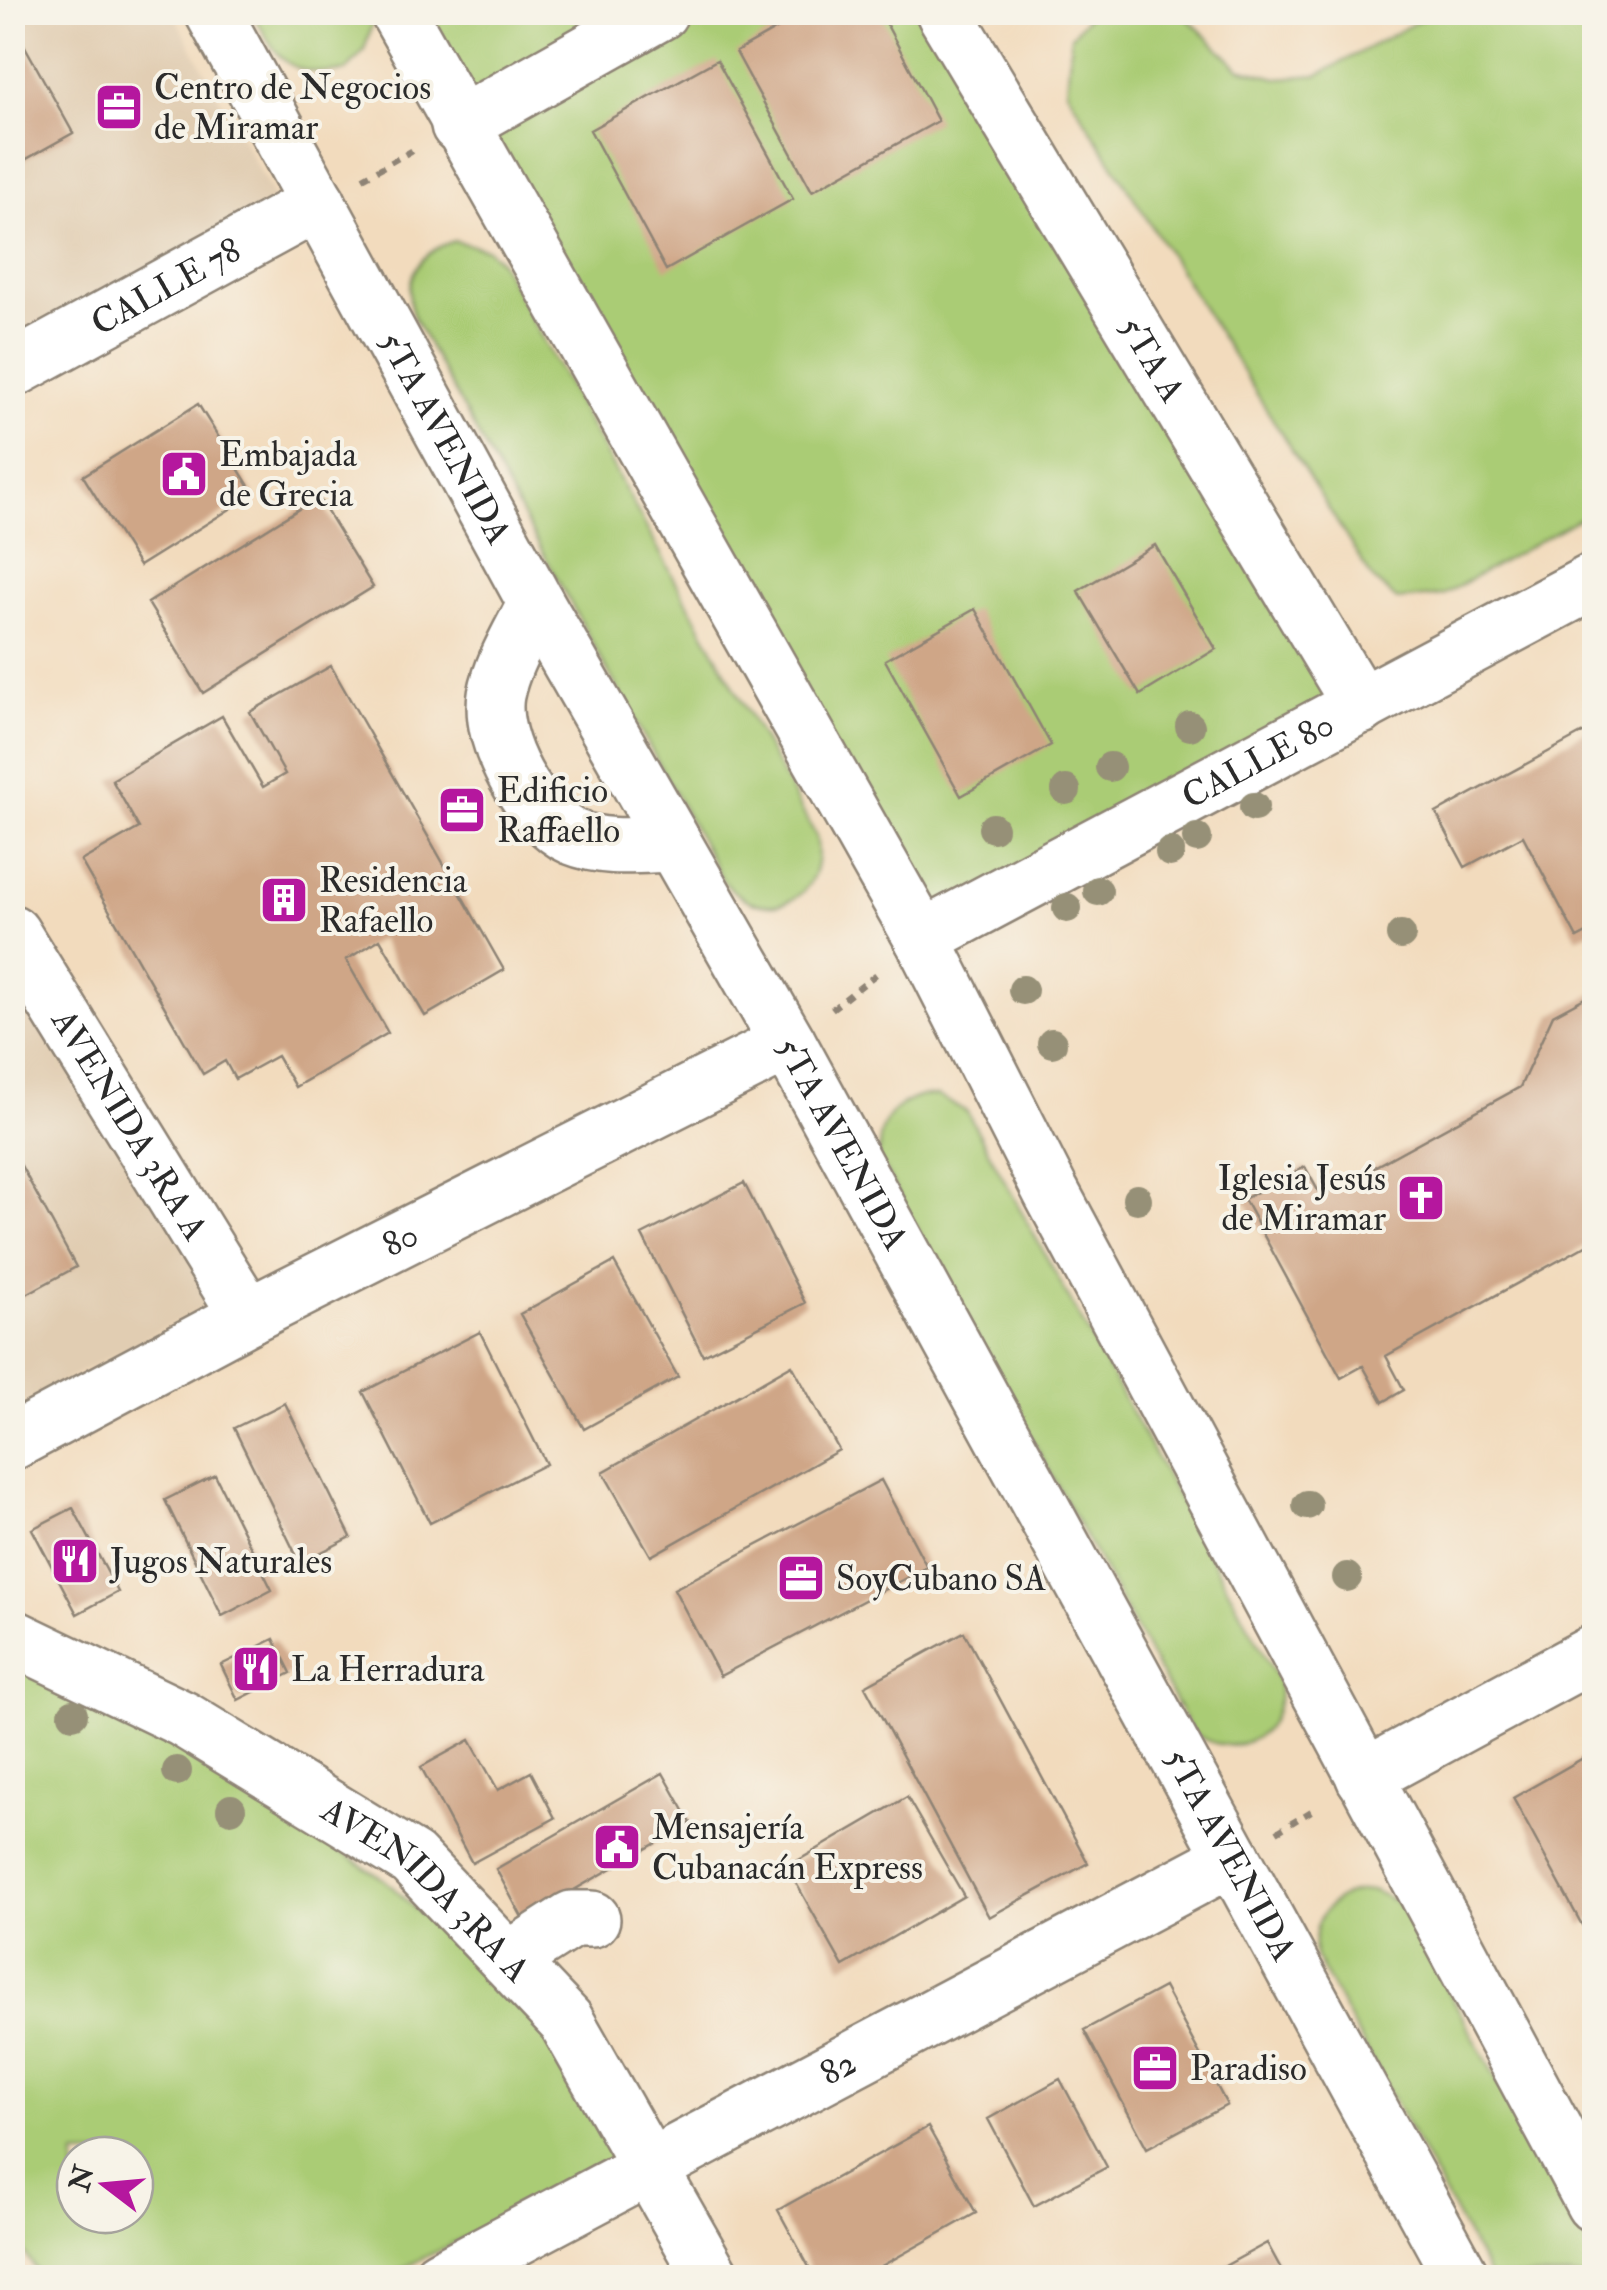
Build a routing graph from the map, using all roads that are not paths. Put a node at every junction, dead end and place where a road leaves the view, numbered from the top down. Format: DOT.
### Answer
graph roads {
  1 [pos="213,12"];
  2 [pos="398,12"];
  3 [pos="660,12"];
  4 [pos="952,15"];
  5 [pos="459,125"];
  6 [pos="318,203"];
  7 [pos="12,370"];
  8 [pos="1594,582"];
  9 [pos="536,604"];
  10 [pos="1360,706"];
  11 [pos="672,844"];
  12 [pos="12,934"];
  13 [pos="922,938"];
  14 [pos="788,1044"];
  15 [pos="248,1316"];
  16 [pos="12,1442"];
  17 [pos="12,1637"];
  18 [pos="1594,1653"];
  19 [pos="1364,1778"];
  20 [pos="1234,1858"];
  21 [pos="592,1918"];
  22 [pos="508,1960"];
  23 [pos="649,2168"];
  24 [pos="1594,2204"];
  25 [pos="440,2278"];
  26 [pos="712,2278"];
  27 [pos="1462,2278"];
  1 -- 6 [label="main road, 5TA AVENIDA"];
  2 -- 5 [label="main road"];
  3 -- 5 [label="main road"];
  4 -- 10 [label="main road, 5TA A"];
  5 -- 13 [label="main road"];
  6 -- 7 [label="main road, CALLE 78"];
  6 -- 9 [label="main road, 5TA AVENIDA"];
  8 -- 10 [label="main road, CALLE 80"];
  9 -- 11 [label="main road, 5TA AVENIDA"];
  9 -- 11 [label="main road"];
  10 -- 13 [label="main road, CALLE 80"];
  11 -- 14 [label="main road, 5TA AVENIDA"];
  12 -- 15 [label="main road, AVENIDA 3RA A"];
  13 -- 19 [label="main road"];
  14 -- 15 [label="main road, 80"];
  14 -- 20 [label="main road, 5TA AVENIDA"];
  15 -- 16 [label="main road, 80"];
  17 -- 22 [label="main road, AVENIDA 3RA A"];
  18 -- 19 [label="main road"];
  19 -- 24 [label="main road"];
  20 -- 23 [label="main road, 82"];
  20 -- 27 [label="main road, 5TA AVENIDA"];
  21 -- 22 [label="main road"];
  22 -- 23 [label="main road, AVENIDA 3RA A"];
  23 -- 25 [label="main road, 82"];
  23 -- 26 [label="main road, AVENIDA 3RA A"];
}
